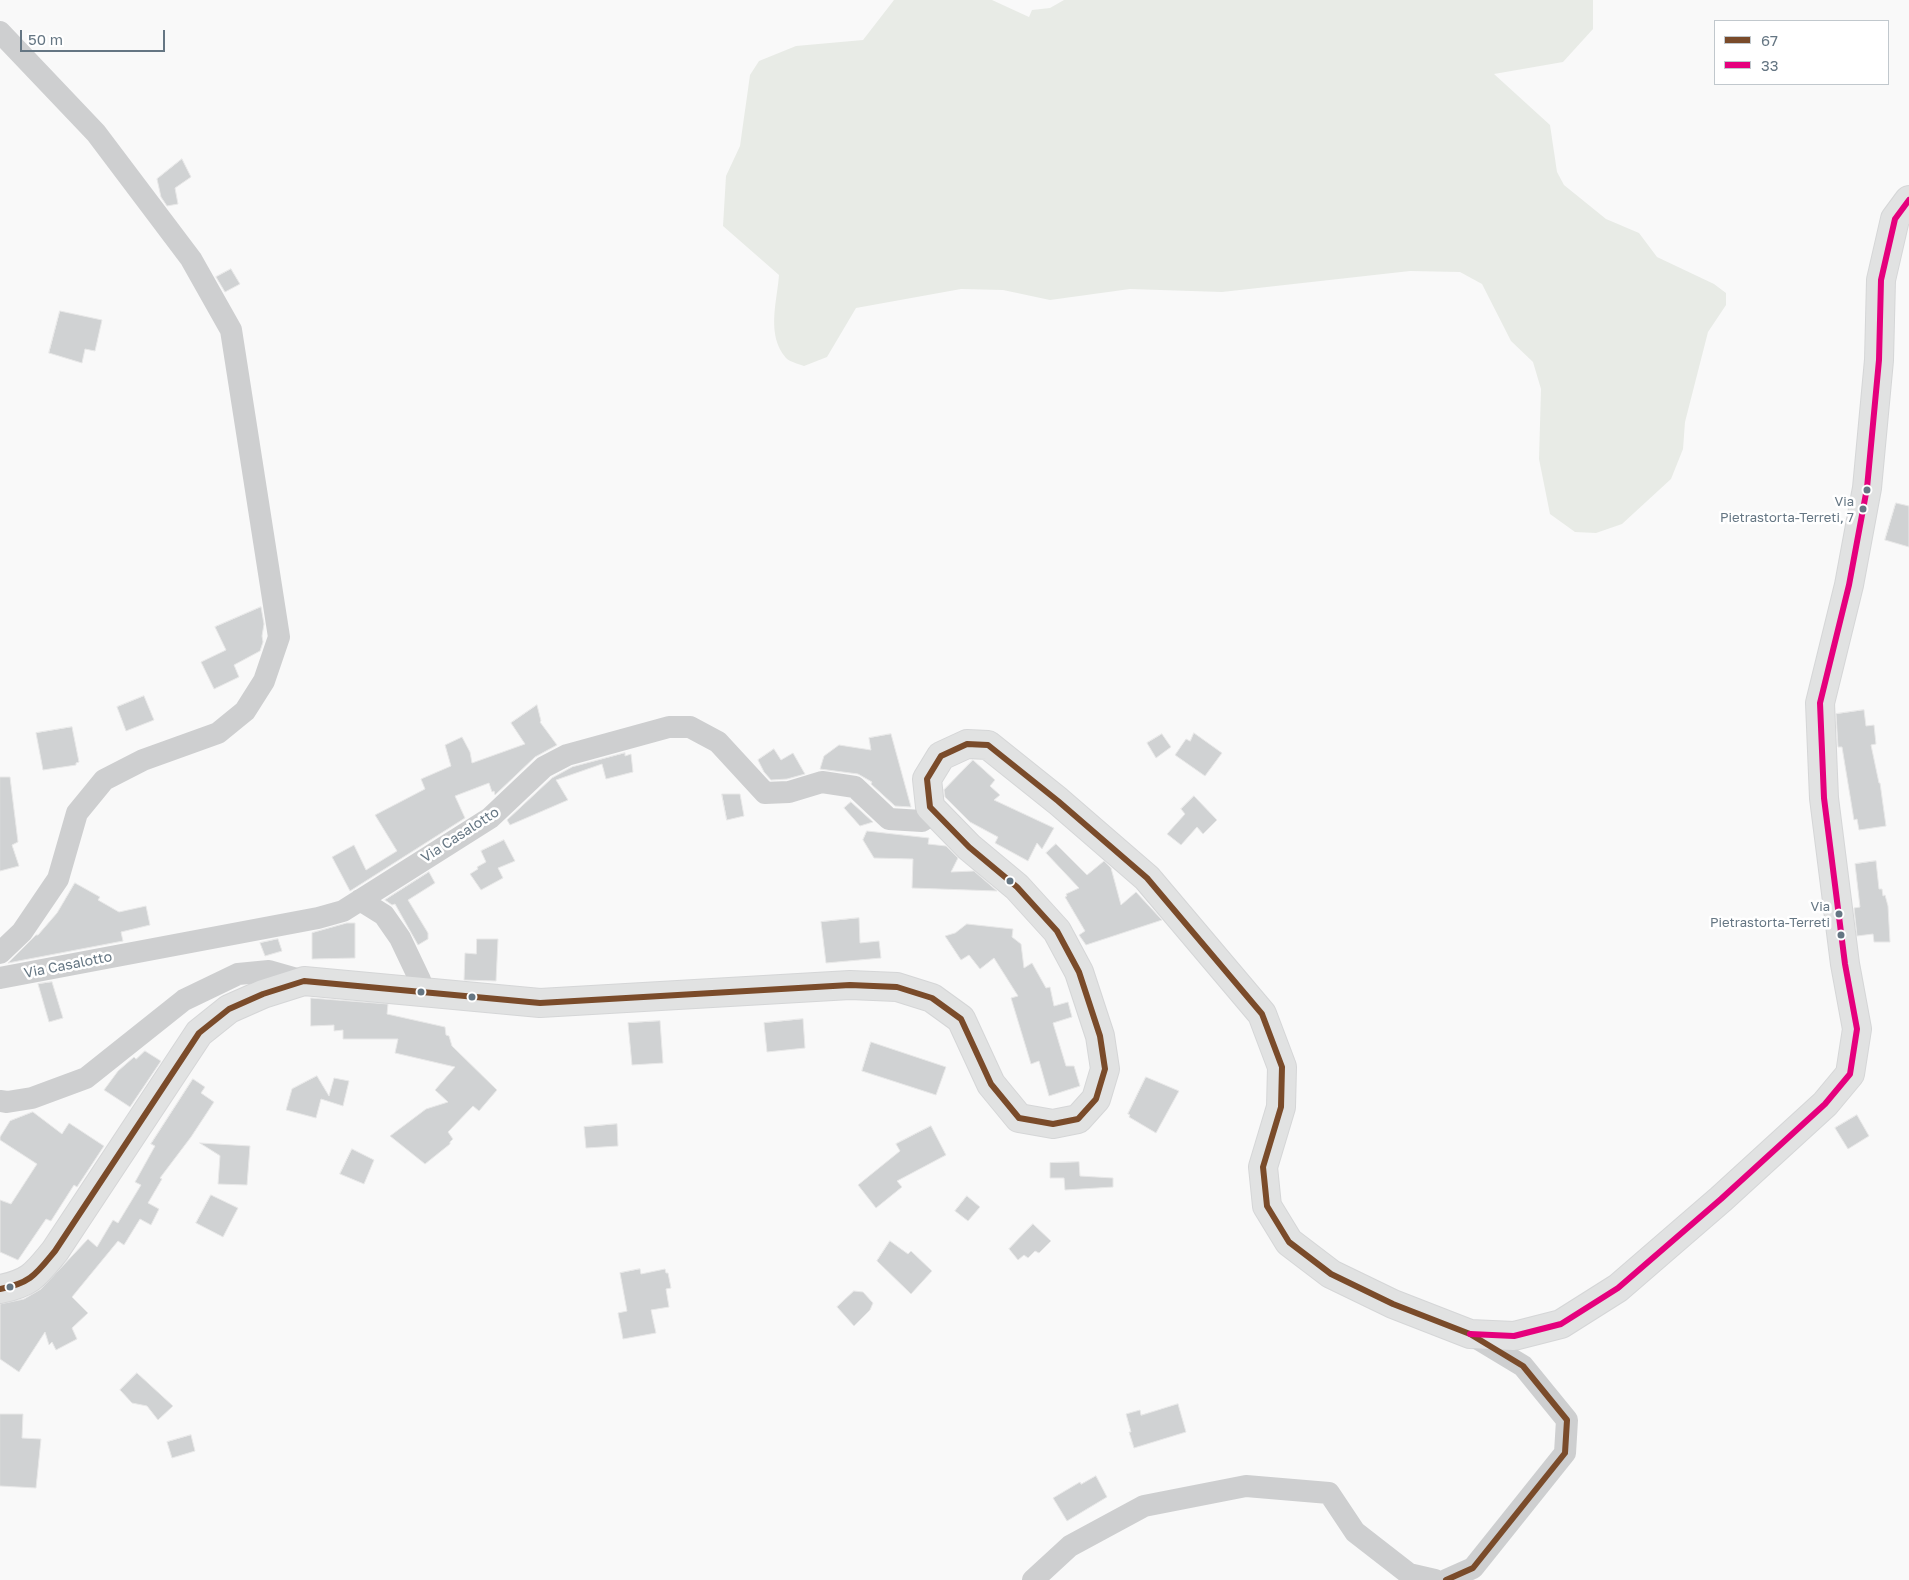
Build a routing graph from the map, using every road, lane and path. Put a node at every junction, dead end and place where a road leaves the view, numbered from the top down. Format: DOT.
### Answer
graph roads {
  1 [pos="0,32"];
  2 [pos="1909,200"];
  3 [pos="935,812"];
  4 [pos="360,900"];
  5 [pos="0,953"];
  6 [pos="0,978"];
  7 [pos="304,981"];
  8 [pos="419,992"];
  9 [pos="0,1101"];
  10 [pos="0,1289"];
  11 [pos="1470,1334"];
  12 [pos="1033,1580"];
  13 [pos="1435,1580"];
  14 [pos="1446,1580"];
  1 -- 5 [label="street"];
  2 -- 11 [label="main road"];
  3 -- 4 [label="street, Via Casalotto"];
  3 -- 8 [label="main road"];
  3 -- 11 [label="main road"];
  4 -- 6 [label="street, Via Casalotto"];
  4 -- 8 [label="street"];
  7 -- 8 [label="main road"];
  7 -- 9 [label="street"];
  7 -- 10 [label="main road"];
  11 -- 14 [label="street"];
  12 -- 13 [label="street"];
}
